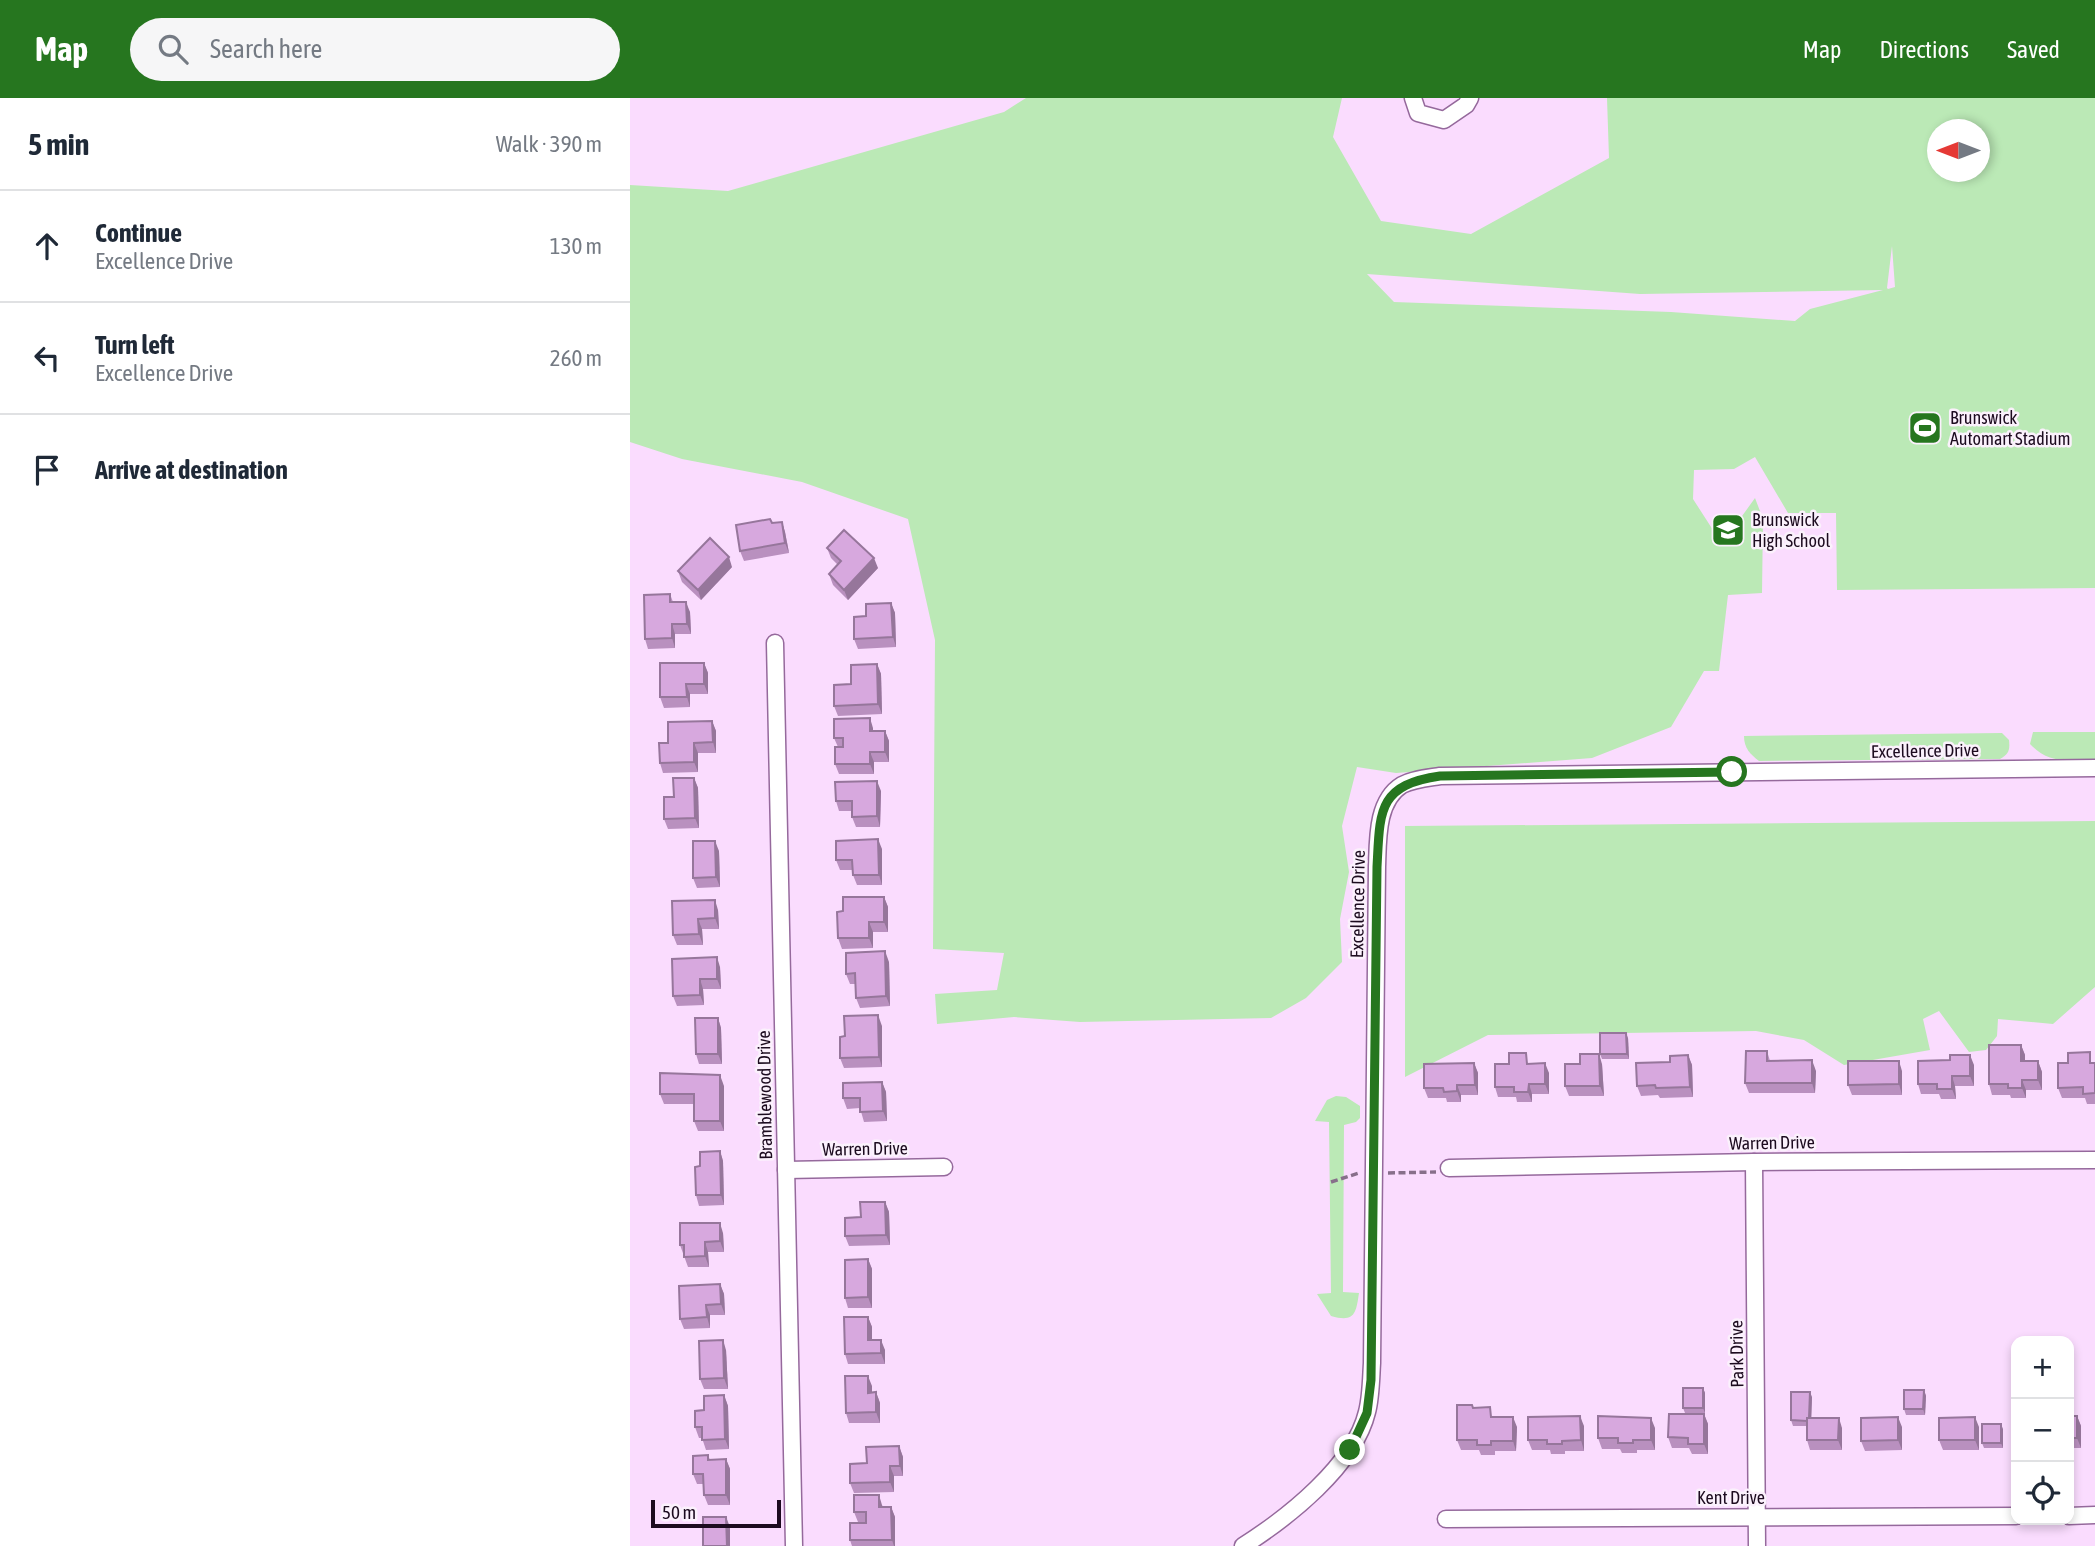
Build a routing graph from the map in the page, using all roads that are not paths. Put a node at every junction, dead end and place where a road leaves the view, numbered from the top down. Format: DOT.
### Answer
graph roads {
  1 [pos="1413,98"];
  2 [pos="1470,98"];
  3 [pos="775,643"];
  4 [pos="2095,768"];
  5 [pos="2095,1160"];
  6 [pos="1754,1162"];
  7 [pos="944,1167"];
  8 [pos="1449,1168"];
  9 [pos="786,1170"];
  10 [pos="2095,1515"];
  11 [pos="2011,1516"];
  12 [pos="2074,1516"];
  13 [pos="1757,1517"];
  14 [pos="1446,1519"];
  15 [pos="794,1546"];
  16 [pos="1243,1546"];
  17 [pos="1757,1546"];
  1 -- 2 [label="street"];
  3 -- 9 [label="street, Bramblewood Drive"];
  4 -- 16 [label="street, Excellence Drive"];
  5 -- 6 [label="street, Warren Drive"];
  6 -- 8 [label="street, Warren Drive"];
  6 -- 13 [label="street, Park Drive"];
  7 -- 9 [label="street, Warren Drive"];
  9 -- 15 [label="street, Bramblewood Drive"];
  10 -- 12 [label="street"];
  11 -- 13 [label="street, Kent Drive"];
  13 -- 14 [label="street, Kent Drive"];
  13 -- 17 [label="street, Park Drive"];
}
